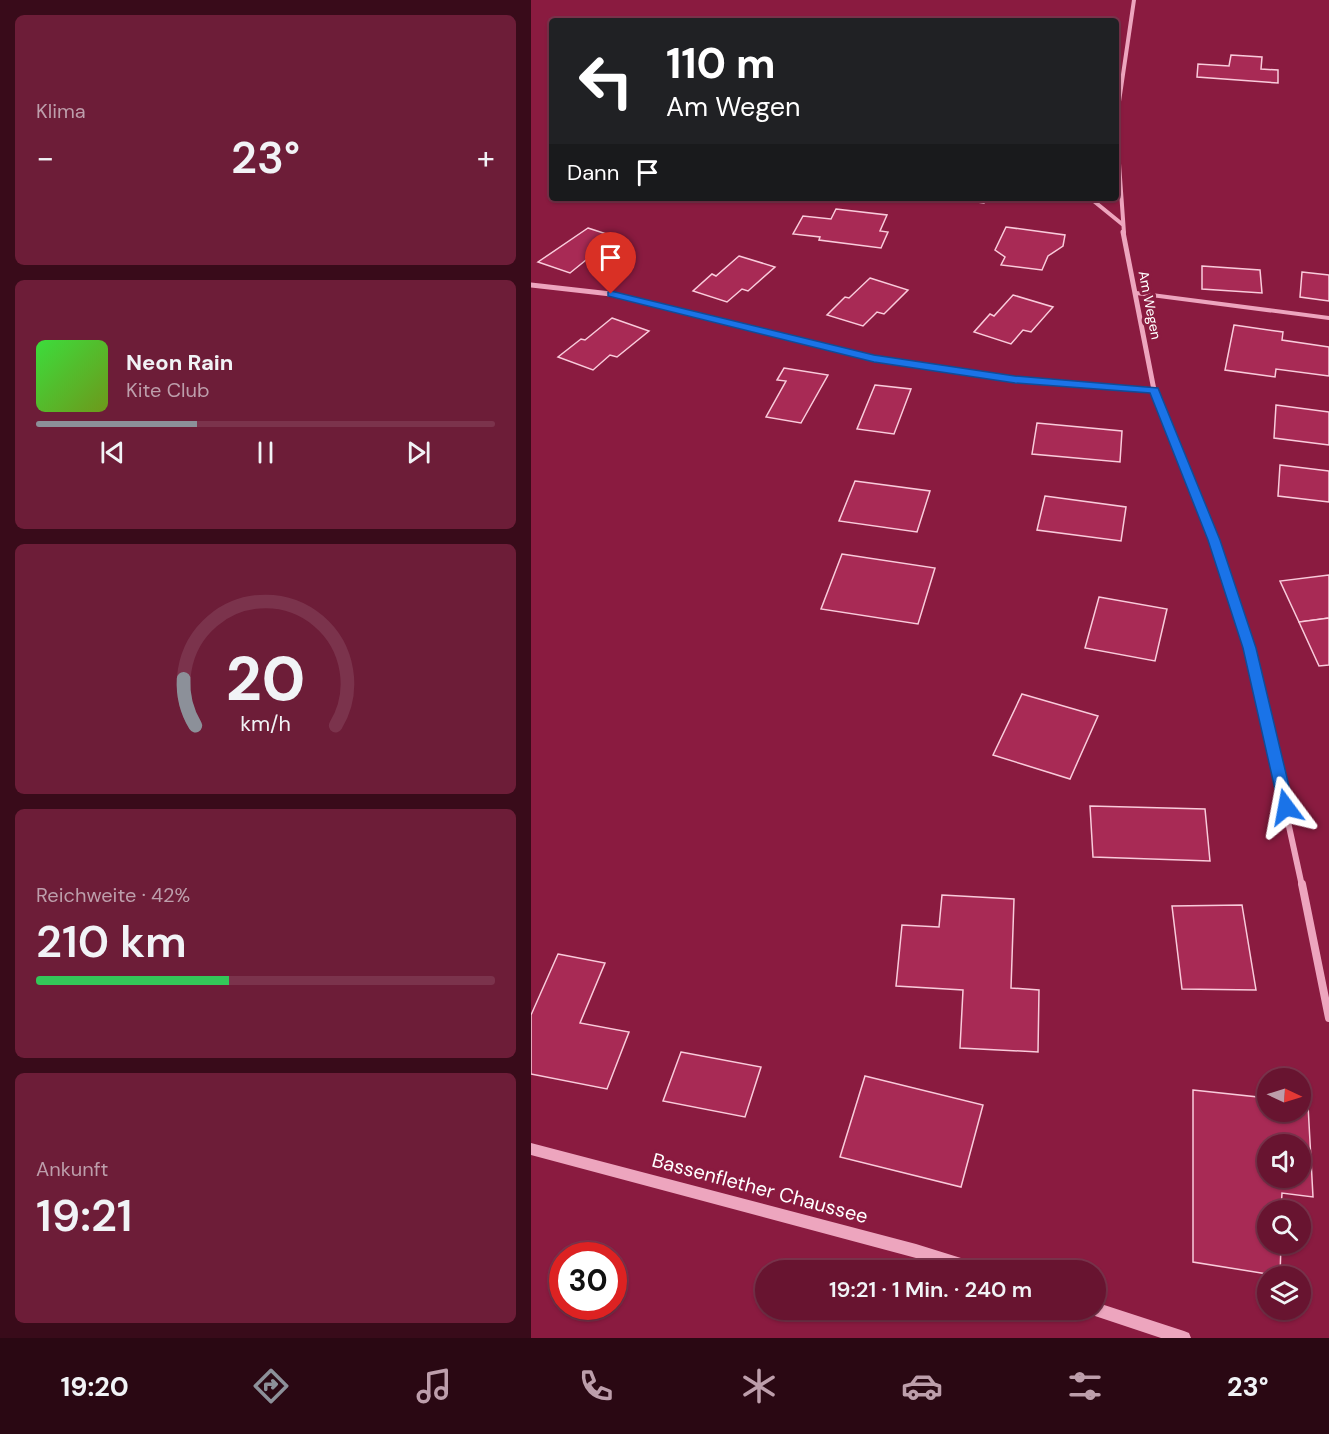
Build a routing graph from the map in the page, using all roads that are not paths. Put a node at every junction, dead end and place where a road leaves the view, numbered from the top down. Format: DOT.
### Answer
graph roads {
  1 [pos="1134,0"];
  2 [pos="1119,84"];
  3 [pos="1119,173"];
  4 [pos="1094,201"];
  5 [pos="1122,224"];
  6 [pos="531,285"];
  7 [pos="1136,293"];
  8 [pos="1329,318"];
  9 [pos="1154,390"];
  10 [pos="1329,1018"];
  11 [pos="531,1149"];
  12 [pos="945,1260"];
  13 [pos="1106,1313"];
  14 [pos="1184,1338"];
  1 -- 2 [label="street, Am Wegen"];
  3 -- 5 [label="street, Am Wegen"];
  4 -- 5 [label="street"];
  5 -- 7 [label="street, Am Wegen"];
  6 -- 9 [label="street"];
  7 -- 8 [label="lane"];
  7 -- 9 [label="street, Am Wegen"];
  9 -- 10 [label="street, Am Wegen"];
  11 -- 12 [label="street, Bassenflether Chaussee"];
  13 -- 14 [label="street"];
}
